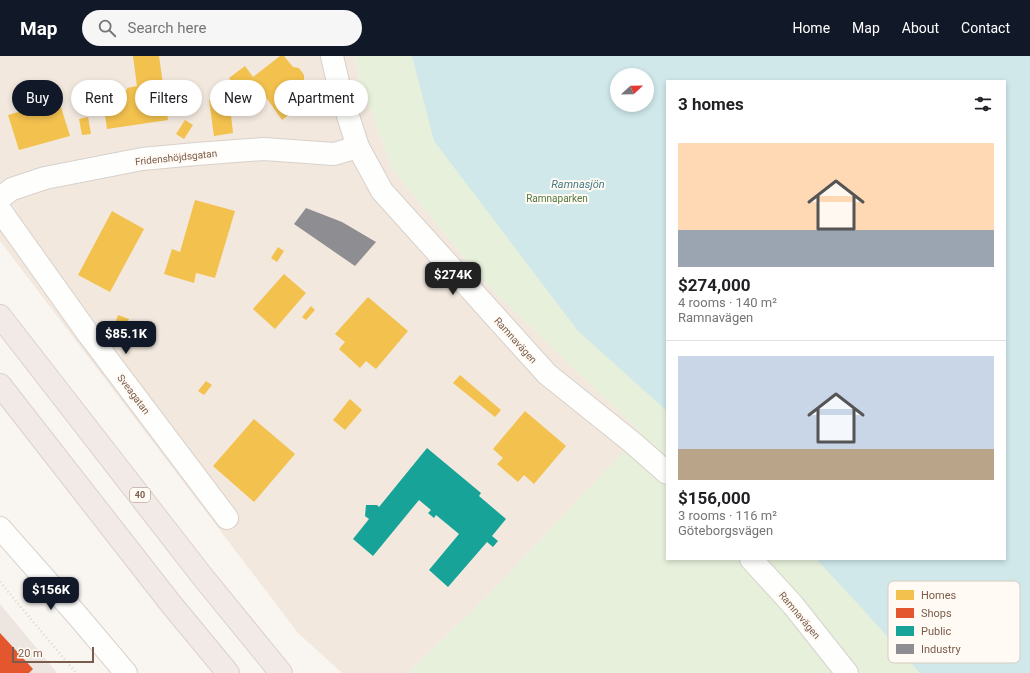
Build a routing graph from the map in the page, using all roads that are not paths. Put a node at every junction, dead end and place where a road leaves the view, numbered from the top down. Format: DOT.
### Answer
graph roads {
  1 [pos="332,56"];
  2 [pos="358,147"];
  3 [pos="0,198"];
  4 [pos="0,210"];
  5 [pos="0,316"];
  6 [pos="0,385"];
  7 [pos="666,473"];
  8 [pos="227,518"];
  9 [pos="0,528"];
  10 [pos="752,560"];
  11 [pos="126,673"];
  12 [pos="228,673"];
  13 [pos="281,673"];
  14 [pos="847,673"];
  1 -- 2 [label="street, Ramnavägen"];
  2 -- 3 [label="street, Fridenshöjdsgatan"];
  2 -- 7 [label="street, Ramnavägen"];
  4 -- 8 [label="street, Sveagatan"];
  5 -- 13 [label="highway, 40"];
  6 -- 12 [label="highway"];
  9 -- 11 [label="street"];
  10 -- 14 [label="street, Ramnavägen"];
}
